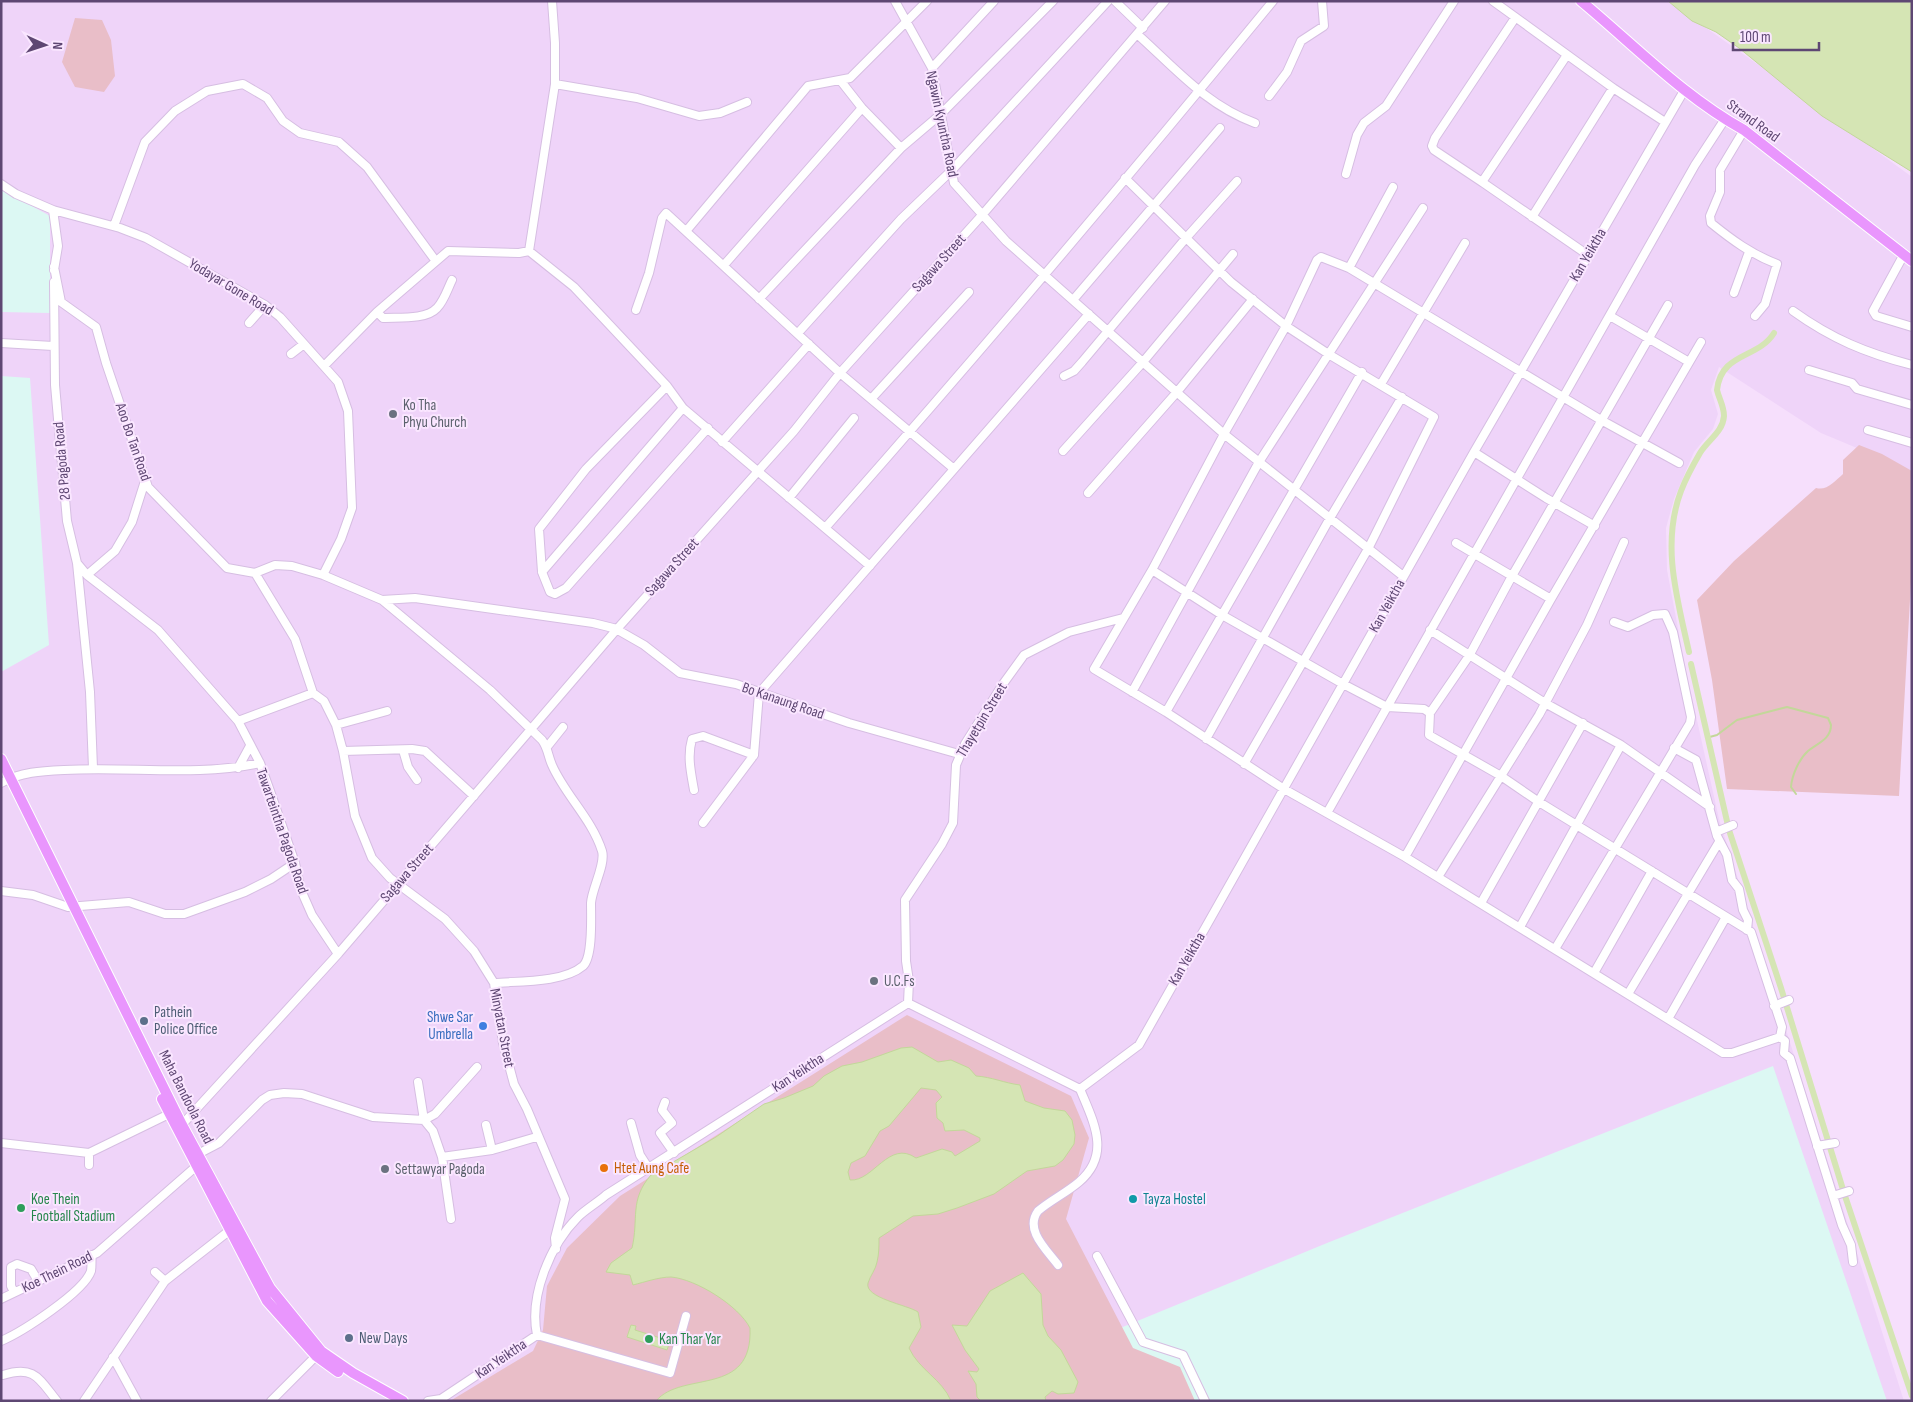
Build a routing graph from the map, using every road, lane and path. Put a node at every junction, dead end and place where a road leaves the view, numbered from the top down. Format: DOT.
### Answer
graph roads {
  1 [pos="552,1"];
  2 [pos="895,1"];
  3 [pos="927,1"];
  4 [pos="994,1"];
  5 [pos="1053,1"];
  6 [pos="1108,1"];
  7 [pos="1115,1"];
  8 [pos="1165,1"];
  9 [pos="1272,1"];
  10 [pos="1322,1"];
  11 [pos="1454,1"];
  12 [pos="1493,1"];
  13 [pos="1581,1"];
  14 [pos="1515,18"];
  15 [pos="907,23"];
  16 [pos="1140,31"];
  17 [pos="1567,55"];
  18 [pos="932,68"];
  19 [pos="840,80"];
  20 [pos="555,84"];
  21 [pos="1613,88"];
  22 [pos="1685,89"];
  23 [pos="1198,92"];
  24 [pos="1269,96"];
  25 [pos="747,102"];
  26 [pos="862,108"];
  27 [pos="941,114"];
  28 [pos="1725,119"];
  29 [pos="1665,122"];
  30 [pos="1255,123"];
  31 [pos="1220,128"];
  32 [pos="1744,130"];
  33 [pos="901,148"];
  34 [pos="951,171"];
  35 [pos="1346,174"];
  36 [pos="1125,178"];
  37 [pos="1237,181"];
  38 [pos="1482,182"];
  39 [pos="1,184"];
  40 [pos="1393,187"];
  41 [pos="1154,206"];
  42 [pos="1423,208"];
  43 [pos="53,210"];
  44 [pos="983,214"];
  45 [pos="1532,216"];
  46 [pos="114,226"];
  47 [pos="687,230"];
  48 [pos="1186,238"];
  49 [pos="1464,243"];
  50 [pos="529,252"];
  51 [pos="1749,252"];
  52 [pos="1233,254"];
  53 [pos="1588,255"];
  54 [pos="1908,259"];
  55 [pos="435,260"];
  56 [pos="724,265"];
  57 [pos="54,267"];
  58 [pos="1349,268"];
  59 [pos="1220,271"];
  60 [pos="1043,275"];
  61 [pos="452,280"];
  62 [pos="1375,284"];
  63 [pos="969,292"];
  64 [pos="1734,293"];
  65 [pos="759,299"];
  66 [pos="1253,299"];
  67 [pos="1073,300"];
  68 [pos="1668,305"];
  69 [pos="264,306"];
  70 [pos="636,310"];
  71 [pos="1793,311"];
  72 [pos="377,312"];
  73 [pos="1424,313"];
  74 [pos="1089,314"];
  75 [pos="1610,316"];
  76 [pos="1755,316"];
  77 [pos="249,323"];
  78 [pos="1286,326"];
  79 [pos="1912,327"];
  80 [pos="1108,330"];
  81 [pos="798,333"];
  82 [pos="1649,337"];
  83 [pos="1701,342"];
  84 [pos="1,343"];
  85 [pos="304,344"];
  86 [pos="809,344"];
  87 [pos="53,346"];
  88 [pos="291,354"];
  89 [pos="1330,355"];
  90 [pos="1144,362"];
  91 [pos="1689,362"];
  92 [pos="1912,365"];
  93 [pos="324,366"];
  94 [pos="1809,370"];
  95 [pos="1521,371"];
  96 [pos="1362,372"];
  97 [pos="840,373"];
  98 [pos="1064,376"];
  99 [pos="1381,384"];
  100 [pos="667,386"];
  101 [pos="1177,392"];
  102 [pos="1562,396"];
  103 [pos="1402,397"];
  104 [pos="872,398"];
  105 [pos="1912,405"];
  106 [pos="683,408"];
  107 [pos="854,418"];
  108 [pos="1601,420"];
  109 [pos="708,428"];
  110 [pos="1868,430"];
  111 [pos="910,432"];
  112 [pos="1224,434"];
  113 [pos="722,442"];
  114 [pos="1642,442"];
  115 [pos="1912,442"];
  116 [pos="1063,450"];
  117 [pos="1474,452"];
  118 [pos="1259,462"];
  119 [pos="1679,463"];
  120 [pos="954,469"];
  121 [pos="757,471"];
  122 [pos="1515,479"];
  123 [pos="145,481"];
  124 [pos="1295,491"];
  125 [pos="1088,493"];
  126 [pos="789,498"];
  127 [pos="1554,503"];
  128 [pos="1330,518"];
  129 [pos="1596,526"];
  130 [pos="826,527"];
  131 [pos="1624,542"];
  132 [pos="1456,543"];
  133 [pos="1368,549"];
  134 [pos="1473,553"];
  135 [pos="77,562"];
  136 [pos="870,566"];
  137 [pos="1152,570"];
  138 [pos="542,572"];
  139 [pos="255,573"];
  140 [pos="87,575"];
  141 [pos="323,575"];
  142 [pos="1404,576"];
  143 [pos="1512,576"];
  144 [pos="1188,592"];
  145 [pos="1551,598"];
  146 [pos="382,600"];
  147 [pos="1222,615"];
  148 [pos="1123,618"];
  149 [pos="1614,622"];
  150 [pos="616,629"];
  151 [pos="1430,630"];
  152 [pos="1264,639"];
  153 [pos="1469,656"];
  154 [pos="1303,662"];
  155 [pos="1507,679"];
  156 [pos="1343,684"];
  157 [pos="1132,692"];
  158 [pos="313,693"];
  159 [pos="759,693"];
  160 [pos="1545,703"];
  161 [pos="1387,707"];
  162 [pos="387,711"];
  163 [pos="1166,712"];
  164 [pos="1430,714"];
  165 [pos="238,721"];
  166 [pos="1583,723"];
  167 [pos="336,725"];
  168 [pos="563,727"];
  169 [pos="531,729"];
  170 [pos="1206,739"];
  171 [pos="1621,745"];
  172 [pos="250,746"];
  173 [pos="547,747"];
  174 [pos="1674,748"];
  175 [pos="403,750"];
  176 [pos="343,751"];
  177 [pos="959,754"];
  178 [pos="754,755"];
  179 [pos="1464,755"];
  180 [pos="1,759"];
  181 [pos="260,763"];
  182 [pos="1244,764"];
  183 [pos="93,768"];
  184 [pos="238,768"];
  185 [pos="1660,772"];
  186 [pos="1501,776"];
  187 [pos="5,778"];
  188 [pos="417,780"];
  189 [pos="1284,789"];
  190 [pos="694,790"];
  191 [pos="474,796"];
  192 [pos="1538,802"];
  193 [pos="1710,807"];
  194 [pos="1327,813"];
  195 [pos="703,823"];
  196 [pos="1577,824"];
  197 [pos="1734,825"];
  198 [pos="1718,831"];
  199 [pos="1719,842"];
  200 [pos="1615,848"];
  201 [pos="1405,856"];
  202 [pos="295,863"];
  203 [pos="1652,871"];
  204 [pos="1438,877"];
  205 [pos="396,884"];
  206 [pos="1,891"];
  207 [pos="1688,894"];
  208 [pos="1481,903"];
  209 [pos="72,907"];
  210 [pos="1726,917"];
  211 [pos="1520,927"];
  212 [pos="1747,930"];
  213 [pos="1556,949"];
  214 [pos="338,954"];
  215 [pos="1594,973"];
  216 [pos="494,982"];
  217 [pos="1628,994"];
  218 [pos="1789,1000"];
  219 [pos="908,1003"];
  220 [pos="1777,1005"];
  221 [pos="1668,1019"];
  222 [pos="1780,1037"];
  223 [pos="477,1067"];
  224 [pos="418,1082"];
  225 [pos="1080,1089"];
  226 [pos="660,1107"];
  227 [pos="169,1114"];
  228 [pos="424,1120"];
  229 [pos="631,1123"];
  230 [pos="486,1125"];
  231 [pos="179,1128"];
  232 [pos="539,1138"];
  233 [pos="1,1143"];
  234 [pos="1835,1143"];
  235 [pos="1820,1146"];
  236 [pos="492,1150"];
  237 [pos="674,1152"];
  238 [pos="88,1153"];
  239 [pos="442,1157"];
  240 [pos="198,1161"];
  241 [pos="89,1165"];
  242 [pos="649,1168"];
  243 [pos="1849,1191"];
  244 [pos="1835,1195"];
  245 [pos="451,1220"];
  246 [pos="560,1221"];
  247 [pos="570,1226"];
  248 [pos="233,1228"];
  249 [pos="556,1249"];
  250 [pos="92,1255"];
  251 [pos="1096,1256"];
  252 [pos="1853,1262"];
  253 [pos="1058,1264"];
  254 [pos="155,1272"];
  255 [pos="38,1281"];
  256 [pos="165,1281"];
  257 [pos="14,1292"];
  258 [pos="1,1299"];
  259 [pos="686,1316"];
  260 [pos="537,1335"];
  261 [pos="1,1342"];
  262 [pos="318,1353"];
  263 [pos="113,1357"];
  264 [pos="3,1375"];
  265 [pos="441,1400"];
  266 [pos="57,1401"];
  267 [pos="84,1401"];
  268 [pos="137,1401"];
  269 [pos="271,1401"];
  270 [pos="392,1401"];
  271 [pos="403,1401"];
  272 [pos="428,1401"];
  273 [pos="1205,1401"];
  1 -- 20 [label="street"];
  2 -- 15 [label="street, Ngawin Kyuntha Road"];
  3 -- 15 [label="street"];
  4 -- 18 [label="street"];
  5 -- 27 [label="street"];
  6 -- 34 [label="street"];
  7 -- 16 [label="street"];
  8 -- 16 [label="street, Sagawa Street"];
  9 -- 23 [label="street"];
  10 -- 24 [label="street"];
  11 -- 35 [label="street"];
  12 -- 14 [label="street"];
  13 -- 22 [label="main road, Strand Road"];
  14 -- 17 [label="street"];
  14 -- 38 [label="street"];
  15 -- 18 [label="street, Ngawin Kyuntha Road"];
  15 -- 19 [label="street"];
  16 -- 23 [label="street"];
  16 -- 44 [label="street, Sagawa Street"];
  17 -- 21 [label="street"];
  17 -- 38 [label="street"];
  18 -- 27 [label="street, Ngawin Kyuntha Road"];
  19 -- 26 [label="street"];
  19 -- 47 [label="street"];
  20 -- 25 [label="street"];
  20 -- 50 [label="street"];
  21 -- 29 [label="street"];
  21 -- 45 [label="street"];
  22 -- 28 [label="main road, Strand Road"];
  22 -- 29 [label="street, Kan Yeiktha"];
  23 -- 30 [label="street"];
  23 -- 36 [label="street"];
  26 -- 33 [label="street"];
  26 -- 56 [label="street"];
  27 -- 33 [label="street"];
  27 -- 34 [label="street, Ngawin Kyuntha Road"];
  28 -- 32 [label="main road, Strand Road"];
  28 -- 75 [label="street"];
  29 -- 53 [label="street, Kan Yeiktha"];
  31 -- 41 [label="street"];
  32 -- 51 [label="street"];
  32 -- 54 [label="main road, Strand Road"];
  33 -- 65 [label="street"];
  34 -- 44 [label="street, Ngawin Kyuntha Road"];
  34 -- 81 [label="street"];
  36 -- 41 [label="street"];
  36 -- 60 [label="street"];
  37 -- 48 [label="street"];
  38 -- 45 [label="street"];
  39 -- 43 [label="street"];
  40 -- 58 [label="street"];
  41 -- 48 [label="street"];
  41 -- 67 [label="street"];
  42 -- 62 [label="street"];
  43 -- 46 [label="street, Yodayar Gone Road"];
  43 -- 57 [label="street, 28 Pagoda Road"];
  44 -- 60 [label="street, Ngawin Kyuntha Road"];
  44 -- 97 [label="street, Sagawa Street"];
  45 -- 53 [label="street"];
  46 -- 55 [label="street"];
  46 -- 69 [label="street, Yodayar Gone Road"];
  47 -- 56 [label="street"];
  47 -- 70 [label="street"];
  48 -- 59 [label="street"];
  48 -- 80 [label="street"];
  49 -- 73 [label="street"];
  50 -- 55 [label="street"];
  50 -- 100 [label="street"];
  51 -- 64 [label="street"];
  51 -- 76 [label="street"];
  52 -- 59 [label="street"];
  53 -- 95 [label="street, Kan Yeiktha"];
  54 -- 79 [label="street"];
  55 -- 72 [label="street"];
  56 -- 65 [label="street"];
  57 -- 87 [label="street, 28 Pagoda Road"];
  57 -- 123 [label="street, Aoo Bo Tan Road"];
  58 -- 62 [label="street"];
  58 -- 78 [label="street"];
  59 -- 66 [label="street"];
  59 -- 90 [label="street"];
  60 -- 67 [label="street, Ngawin Kyuntha Road"];
  60 -- 111 [label="street"];
  61 -- 72 [label="street"];
  62 -- 73 [label="street"];
  62 -- 89 [label="street"];
  63 -- 104 [label="street"];
  65 -- 81 [label="street"];
  66 -- 78 [label="street"];
  66 -- 101 [label="street"];
  67 -- 74 [label="street, Ngawin Kyuntha Road"];
  68 -- 82 [label="street"];
  69 -- 77 [label="street"];
  69 -- 85 [label="street, Yodayar Gone Road"];
  71 -- 92 [label="street"];
  72 -- 93 [label="street"];
  73 -- 95 [label="street"];
  73 -- 99 [label="street"];
  74 -- 80 [label="street, Ngawin Kyuntha Road"];
  74 -- 120 [label="street"];
  75 -- 82 [label="street"];
  75 -- 102 [label="street"];
  78 -- 89 [label="street"];
  78 -- 112 [label="street"];
  80 -- 90 [label="street, Ngawin Kyuntha Road"];
  80 -- 98 [label="street"];
  81 -- 86 [label="street"];
  82 -- 91 [label="street"];
  82 -- 108 [label="street"];
  83 -- 91 [label="street"];
  84 -- 87 [label="street"];
  85 -- 88 [label="street"];
  85 -- 93 [label="street, Yodayar Gone Road"];
  86 -- 97 [label="street"];
  86 -- 113 [label="street"];
  87 -- 135 [label="street, 28 Pagoda Road"];
  89 -- 96 [label="street"];
  89 -- 118 [label="street"];
  90 -- 101 [label="street, Ngawin Kyuntha Road"];
  90 -- 116 [label="street"];
  91 -- 114 [label="street"];
  93 -- 141 [label="street, Yodayar Gone Road"];
  94 -- 105 [label="street"];
  95 -- 102 [label="street"];
  95 -- 117 [label="street, Kan Yeiktha"];
  96 -- 99 [label="street"];
  96 -- 124 [label="street"];
  97 -- 104 [label="street"];
  97 -- 121 [label="street, Sagawa Street"];
  99 -- 103 [label="street"];
  100 -- 106 [label="street"];
  100 -- 138 [label="street"];
  101 -- 112 [label="street, Ngawin Kyuntha Road"];
  101 -- 125 [label="street"];
  102 -- 108 [label="street"];
  102 -- 122 [label="street"];
  103 -- 128 [label="street"];
  103 -- 133 [label="street"];
  104 -- 111 [label="street"];
  106 -- 109 [label="street"];
  106 -- 138 [label="street"];
  107 -- 126 [label="street"];
  108 -- 114 [label="street"];
  108 -- 127 [label="street"];
  109 -- 113 [label="street"];
  109 -- 138 [label="street"];
  110 -- 115 [label="street"];
  111 -- 120 [label="street"];
  111 -- 130 [label="street"];
  112 -- 118 [label="street, Ngawin Kyuntha Road"];
  112 -- 137 [label="street"];
  113 -- 121 [label="street"];
  114 -- 119 [label="street"];
  114 -- 129 [label="street"];
  117 -- 122 [label="street"];
  117 -- 142 [label="street, Kan Yeiktha"];
  118 -- 124 [label="street, Ngawin Kyuntha Road"];
  118 -- 144 [label="street"];
  120 -- 136 [label="street"];
  121 -- 126 [label="street"];
  121 -- 150 [label="street, Sagawa Street"];
  122 -- 127 [label="street"];
  122 -- 134 [label="street"];
  123 -- 139 [label="street, Aoo Bo Tan Road"];
  123 -- 140 [label="street"];
  124 -- 128 [label="street, Ngawin Kyuntha Road"];
  124 -- 147 [label="street"];
  126 -- 130 [label="street"];
  127 -- 129 [label="street"];
  127 -- 143 [label="street"];
  128 -- 133 [label="street, Ngawin Kyuntha Road"];
  128 -- 152 [label="street"];
  129 -- 145 [label="street"];
  130 -- 136 [label="street"];
  131 -- 160 [label="street"];
  132 -- 134 [label="street"];
  133 -- 142 [label="street, Ngawin Kyuntha Road"];
  133 -- 154 [label="street"];
  134 -- 143 [label="street"];
  134 -- 151 [label="street"];
  135 -- 140 [label="street, Tawarteintha Pagoda Road"];
  135 -- 183 [label="street, 28 Pagoda Road"];
  136 -- 159 [label="street"];
  137 -- 144 [label="street"];
  137 -- 148 [label="street"];
  139 -- 141 [label="street, Aoo Bo Tan Road"];
  139 -- 158 [label="street, Minyatan Street"];
  140 -- 165 [label="street, Tawarteintha Pagoda Road"];
  141 -- 146 [label="street, Bo Kanaung Road"];
  142 -- 156 [label="street, Kan Yeiktha"];
  143 -- 145 [label="street"];
  143 -- 153 [label="street"];
  144 -- 147 [label="street"];
  144 -- 157 [label="street"];
  145 -- 155 [label="street"];
  146 -- 150 [label="street, Bo Kanaung Road"];
  146 -- 169 [label="street"];
  147 -- 152 [label="street"];
  147 -- 163 [label="street"];
  148 -- 157 [label="street"];
  148 -- 177 [label="street, Thayetpin Street"];
  149 -- 174 [label="street"];
  150 -- 159 [label="street, Bo Kanaung Road"];
  150 -- 169 [label="street, Sagawa Street"];
  151 -- 153 [label="street"];
  151 -- 161 [label="street"];
  152 -- 154 [label="street"];
  152 -- 170 [label="street"];
  153 -- 155 [label="street"];
  153 -- 164 [label="street"];
  154 -- 156 [label="street"];
  154 -- 182 [label="street"];
  155 -- 160 [label="street"];
  155 -- 179 [label="street"];
  156 -- 161 [label="street"];
  156 -- 189 [label="street, Kan Yeiktha"];
  157 -- 163 [label="street"];
  158 -- 165 [label="street"];
  158 -- 167 [label="street, Minyatan Street"];
  159 -- 177 [label="street, Bo Kanaung Road"];
  159 -- 178 [label="street"];
  160 -- 166 [label="street"];
  160 -- 186 [label="street"];
  161 -- 164 [label="street"];
  161 -- 194 [label="street"];
  162 -- 167 [label="street"];
  163 -- 170 [label="street"];
  164 -- 179 [label="street"];
  165 -- 172 [label="street, Tawarteintha Pagoda Road"];
  166 -- 171 [label="street"];
  166 -- 192 [label="street"];
  167 -- 176 [label="street, Minyatan Street"];
  168 -- 173 [label="street"];
  169 -- 173 [label="street"];
  169 -- 191 [label="street, Sagawa Street"];
  170 -- 182 [label="street"];
  171 -- 185 [label="street"];
  171 -- 196 [label="street"];
  172 -- 181 [label="street, Tawarteintha Pagoda Road"];
  172 -- 184 [label="street"];
  173 -- 216 [label="street"];
  174 -- 185 [label="street"];
  174 -- 193 [label="street"];
  175 -- 176 [label="street"];
  175 -- 188 [label="street"];
  175 -- 191 [label="street"];
  176 -- 205 [label="street, Minyatan Street"];
  177 -- 219 [label="street, Thayetpin Street"];
  178 -- 190 [label="street"];
  178 -- 195 [label="street"];
  179 -- 186 [label="street"];
  179 -- 201 [label="street"];
  180 -- 187 [label="main road, Maha Bandoola Road"];
  181 -- 184 [label="street"];
  181 -- 202 [label="street, Tawarteintha Pagoda Road"];
  182 -- 189 [label="street"];
  183 -- 184 [label="street"];
  183 -- 187 [label="street"];
  185 -- 193 [label="street"];
  185 -- 200 [label="street"];
  186 -- 192 [label="street"];
  186 -- 204 [label="street"];
  187 -- 209 [label="main road, Maha Bandoola Road"];
  189 -- 194 [label="street"];
  189 -- 225 [label="street, Kan Yeiktha"];
  191 -- 205 [label="street, Sagawa Street"];
  192 -- 196 [label="street"];
  192 -- 208 [label="street"];
  193 -- 198 [label="street"];
  194 -- 201 [label="street"];
  196 -- 200 [label="street"];
  196 -- 211 [label="street"];
  197 -- 198 [label="street"];
  198 -- 199 [label="street"];
  199 -- 207 [label="street"];
  199 -- 212 [label="street"];
  200 -- 203 [label="street"];
  200 -- 213 [label="street"];
  201 -- 204 [label="street"];
  202 -- 209 [label="street"];
  202 -- 214 [label="street, Tawarteintha Pagoda Road"];
  203 -- 207 [label="street"];
  203 -- 215 [label="street"];
  204 -- 208 [label="street"];
  205 -- 214 [label="street, Sagawa Street"];
  205 -- 216 [label="street, Minyatan Street"];
  206 -- 209 [label="street"];
  207 -- 210 [label="street"];
  207 -- 217 [label="street"];
  208 -- 211 [label="street"];
  209 -- 227 [label="main road, Maha Bandoola Road"];
  209 -- 231 [label="main road, Maha Bandoola Road"];
  210 -- 212 [label="street"];
  210 -- 221 [label="street"];
  211 -- 213 [label="street"];
  212 -- 220 [label="street"];
  213 -- 215 [label="street"];
  214 -- 231 [label="street, Sagawa Street"];
  215 -- 217 [label="street"];
  216 -- 232 [label="street, Minyatan Street"];
  217 -- 221 [label="street"];
  218 -- 220 [label="street"];
  219 -- 225 [label="street"];
  219 -- 237 [label="street, Kan Yeiktha"];
  220 -- 222 [label="street"];
  221 -- 222 [label="street"];
  222 -- 235 [label="street"];
  223 -- 228 [label="street"];
  224 -- 228 [label="street"];
  225 -- 253 [label="street"];
  226 -- 237 [label="street"];
  227 -- 231 [label="main road, Maha Bandoola Road"];
  227 -- 238 [label="street"];
  228 -- 239 [label="street"];
  228 -- 240 [label="street, Koe Thein Road"];
  229 -- 242 [label="street"];
  230 -- 236 [label="street"];
  231 -- 240 [label="main road, Maha Bandoola Road"];
  232 -- 236 [label="street"];
  232 -- 246 [label="street, Minyatan Street"];
  233 -- 238 [label="street"];
  234 -- 235 [label="street"];
  235 -- 244 [label="street"];
  236 -- 239 [label="street"];
  237 -- 242 [label="street, Kan Yeiktha"];
  238 -- 241 [label="street"];
  239 -- 245 [label="street"];
  240 -- 248 [label="main road, Maha Bandoola Road"];
  240 -- 250 [label="street, Koe Thein Road"];
  242 -- 247 [label="street, Kan Yeiktha"];
  243 -- 244 [label="street"];
  244 -- 252 [label="street"];
  246 -- 247 [label="street"];
  246 -- 249 [label="street, Minyatan Street"];
  247 -- 249 [label="street, Kan Yeiktha"];
  248 -- 256 [label="street"];
  248 -- 262 [label="main road, Maha Bandoola Road"];
  249 -- 260 [label="street, Kan Yeiktha"];
  250 -- 255 [label="street, Koe Thein Road"];
  250 -- 261 [label="street"];
  251 -- 273 [label="street"];
  254 -- 256 [label="street"];
  255 -- 257 [label="street, Koe Thein Road"];
  255 -- 257 [label="street"];
  256 -- 263 [label="street"];
  257 -- 258 [label="street, Koe Thein Road"];
  259 -- 260 [label="street"];
  260 -- 265 [label="street, Kan Yeiktha"];
  262 -- 269 [label="street"];
  262 -- 270 [label="main road, Maha Bandoola Road"];
  262 -- 271 [label="main road, Maha Bandoola Road"];
  263 -- 267 [label="street"];
  263 -- 268 [label="street"];
  264 -- 266 [label="street"];
  265 -- 272 [label="street"];
}
